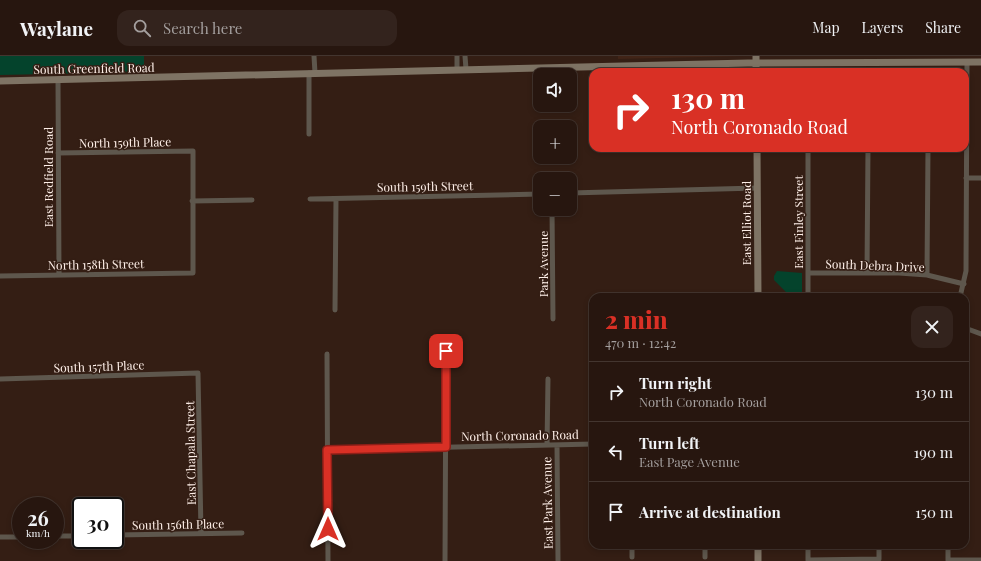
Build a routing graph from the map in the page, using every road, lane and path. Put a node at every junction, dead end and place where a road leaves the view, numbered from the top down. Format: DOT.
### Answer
graph roads {
  1 [pos="314,56"];
  2 [pos="457,56"];
  3 [pos="465,56"];
  4 [pos="756,59"];
  5 [pos="967,62"];
  6 [pos="981,62"];
  7 [pos="967,68"];
  8 [pos="466,69"];
  9 [pos="457,70"];
  10 [pos="312,73"];
  11 [pos="58,80"];
  12 [pos="0,81"];
  13 [pos="309,134"];
  14 [pos="757,152"];
  15 [pos="808,152"];
  16 [pos="868,152"];
  17 [pos="928,152"];
  18 [pos="966,152"];
  19 [pos="58,153"];
  20 [pos="966,178"];
  21 [pos="981,178"];
  22 [pos="757,188"];
  23 [pos="577,193"];
  24 [pos="533,194"];
  25 [pos="310,199"];
  26 [pos="336,199"];
  27 [pos="252,200"];
  28 [pos="192,201"];
  29 [pos="552,216"];
  30 [pos="808,273"];
  31 [pos="867,273"];
  32 [pos="59,274"];
  33 [pos="0,276"];
  34 [pos="927,276"];
  35 [pos="964,284"];
  36 [pos="758,293"];
  37 [pos="808,293"];
  38 [pos="961,293"];
  39 [pos="335,310"];
  40 [pos="553,319"];
  41 [pos="969,330"];
  42 [pos="981,334"];
  43 [pos="446,351"];
  44 [pos="327,354"];
  45 [pos="198,373"];
  46 [pos="0,379"];
  47 [pos="548,379"];
  48 [pos="589,444"];
  49 [pos="548,445"];
  50 [pos="557,445"];
  51 [pos="446,447"];
  52 [pos="327,450"];
  53 [pos="201,533"];
  54 [pos="242,533"];
  55 [pos="124,535"];
  56 [pos="12,537"];
  57 [pos="0,538"];
  58 [pos="632,549"];
  59 [pos="705,549"];
  60 [pos="758,549"];
  61 [pos="808,549"];
  62 [pos="879,549"];
  63 [pos="948,549"];
  64 [pos="632,557"];
  65 [pos="705,557"];
  66 [pos="558,560"];
  67 [pos="981,560"];
  68 [pos="328,561"];
  69 [pos="445,561"];
  70 [pos="758,561"];
  1 -- 10 [label="street"];
  2 -- 9 [label="street"];
  3 -- 8 [label="street"];
  4 -- 5 [label="main road, South Greenfield Road"];
  4 -- 8 [label="main road, South Greenfield Road"];
  5 -- 6 [label="main road, South Greenfield Road"];
  5 -- 7 [label="street"];
  8 -- 9 [label="main road, South Greenfield Road"];
  9 -- 10 [label="main road, South Greenfield Road"];
  10 -- 11 [label="main road, South Greenfield Road"];
  10 -- 13 [label="street"];
  11 -- 12 [label="main road, South Greenfield Road"];
  11 -- 19 [label="street, East Redfield Road"];
  14 -- 22 [label="main road, East Elliot Road"];
  15 -- 30 [label="street, East Finley Street"];
  16 -- 31 [label="street"];
  17 -- 34 [label="street"];
  18 -- 20 [label="street"];
  19 -- 28 [label="street, North 159th Place"];
  19 -- 32 [label="street, East Redfield Road"];
  20 -- 21 [label="street"];
  20 -- 35 [label="street"];
  22 -- 23 [label="street"];
  22 -- 36 [label="main road, East Elliot Road"];
  24 -- 26 [label="street, South 159th Street"];
  25 -- 26 [label="street, South 159th Street"];
  26 -- 39 [label="street"];
  27 -- 28 [label="street"];
  28 -- 32 [label="street, North 158th Street"];
  29 -- 40 [label="street, Park Avenue"];
  30 -- 31 [label="street, South Debra Drive"];
  30 -- 37 [label="street, East Finley Street"];
  31 -- 34 [label="street, South Debra Drive"];
  32 -- 33 [label="street, North 158th Street"];
  34 -- 35 [label="street, South Debra Drive"];
  35 -- 38 [label="street"];
  41 -- 42 [label="street"];
  43 -- 51 [label="street"];
  44 -- 52 [label="street"];
  45 -- 46 [label="street, South 157th Place"];
  45 -- 53 [label="street, East Chapala Street"];
  47 -- 49 [label="street, East Park Avenue"];
  48 -- 50 [label="street, North Coronado Road"];
  49 -- 50 [label="street, North Coronado Road"];
  49 -- 51 [label="street, North Coronado Road"];
  50 -- 66 [label="street, East Park Avenue"];
  51 -- 52 [label="street, North Coronado Road"];
  51 -- 69 [label="street"];
  52 -- 68 [label="street"];
  53 -- 54 [label="street, South 156th Place"];
  53 -- 55 [label="street, South 156th Place"];
  56 -- 57 [label="street"];
  58 -- 64 [label="street"];
  59 -- 65 [label="street"];
  60 -- 70 [label="main road"];
  61 -- 62 [label="street"];
  63 -- 67 [label="street"];
}
